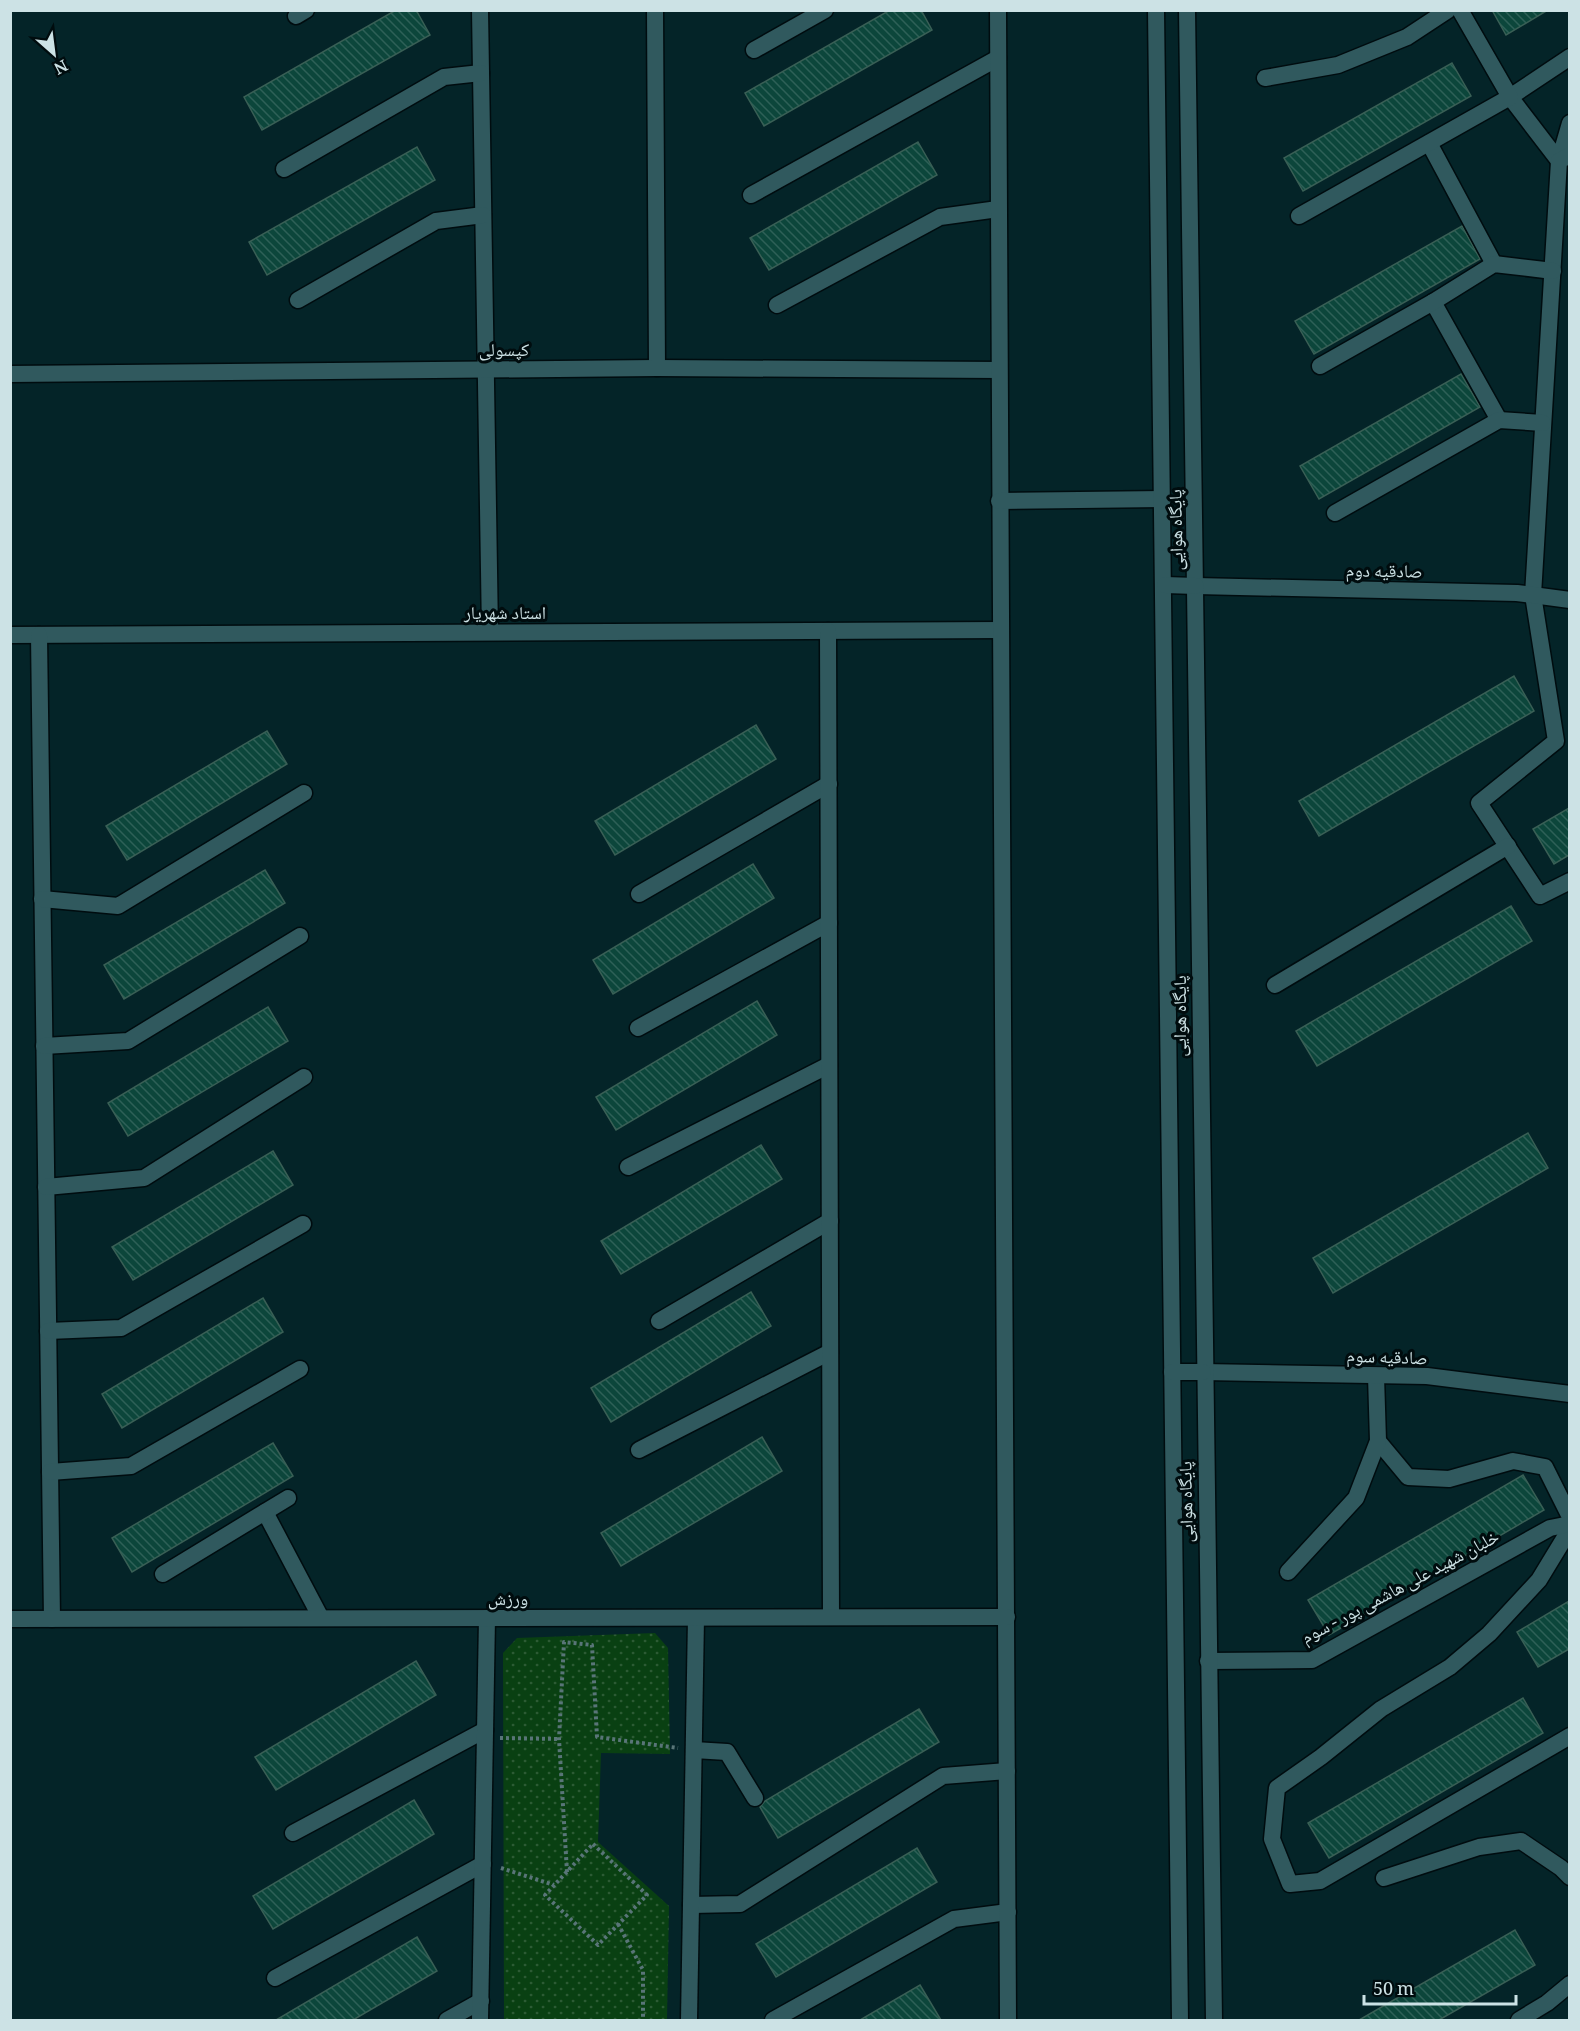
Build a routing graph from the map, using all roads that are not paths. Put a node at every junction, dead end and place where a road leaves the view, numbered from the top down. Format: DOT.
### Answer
graph roads {
  1 [pos="480,10"];
  2 [pos="655,10"];
  3 [pos="825,10"];
  4 [pos="998,10"];
  5 [pos="1156,10"];
  6 [pos="1187,10"];
  7 [pos="1448,10"];
  8 [pos="1460,10"];
  9 [pos="754,50"];
  10 [pos="1569,57"];
  11 [pos="998,58"];
  12 [pos="481,73"];
  13 [pos="1265,78"];
  14 [pos="1510,97"];
  15 [pos="1569,123"];
  16 [pos="1429,143"];
  17 [pos="1564,158"];
  18 [pos="284,170"];
  19 [pos="751,195"];
  20 [pos="998,209"];
  21 [pos="483,215"];
  22 [pos="1299,216"];
  23 [pos="1494,264"];
  24 [pos="1553,271"];
  25 [pos="298,300"];
  26 [pos="1433,302"];
  27 [pos="777,305"];
  28 [pos="1320,366"];
  29 [pos="657,368"];
  30 [pos="999,369"];
  31 [pos="486,370"];
  32 [pos="10,374"];
  33 [pos="1499,420"];
  34 [pos="1543,423"];
  35 [pos="1163,499"];
  36 [pos="999,501"];
  37 [pos="1335,513"];
  38 [pos="1165,585"];
  39 [pos="1196,586"];
  40 [pos="1533,595"];
  41 [pos="1566,597"];
  42 [pos="1000,630"];
  43 [pos="828,631"];
  44 [pos="490,632"];
  45 [pos="10,635"];
  46 [pos="39,635"];
  47 [pos="829,784"];
  48 [pos="304,793"];
  49 [pos="1508,846"];
  50 [pos="1569,881"];
  51 [pos="639,894"];
  52 [pos="42,899"];
  53 [pos="829,923"];
  54 [pos="300,936"];
  55 [pos="1275,986"];
  56 [pos="638,1028"];
  57 [pos="44,1046"];
  58 [pos="829,1065"];
  59 [pos="304,1077"];
  60 [pos="628,1167"];
  61 [pos="46,1187"];
  62 [pos="830,1221"];
  63 [pos="303,1224"];
  64 [pos="659,1322"];
  65 [pos="48,1330"];
  66 [pos="830,1352"];
  67 [pos="300,1369"];
  68 [pos="1172,1372"];
  69 [pos="1203,1372"];
  70 [pos="1376,1376"];
  71 [pos="1569,1394"];
  72 [pos="1378,1441"];
  73 [pos="639,1450"];
  74 [pos="50,1472"];
  75 [pos="288,1498"];
  76 [pos="265,1512"];
  77 [pos="1569,1517"];
  78 [pos="1569,1524"];
  79 [pos="1569,1530"];
  80 [pos="1288,1572"];
  81 [pos="163,1574"];
  82 [pos="831,1617"];
  83 [pos="1006,1617"];
  84 [pos="321,1618"];
  85 [pos="487,1618"];
  86 [pos="696,1618"];
  87 [pos="10,1619"];
  88 [pos="52,1619"];
  89 [pos="1208,1661"];
  90 [pos="485,1734"];
  91 [pos="1569,1736"];
  92 [pos="694,1750"];
  93 [pos="1007,1771"];
  94 [pos="755,1798"];
  95 [pos="293,1833"];
  96 [pos="483,1864"];
  97 [pos="1569,1877"];
  98 [pos="1384,1878"];
  99 [pos="691,1905"];
  100 [pos="1008,1912"];
  101 [pos="275,1978"];
  102 [pos="1569,1984"];
  103 [pos="481,2001"];
  104 [pos="447,2020"];
  105 [pos="480,2020"];
  106 [pos="689,2020"];
  107 [pos="773,2020"];
  108 [pos="1008,2020"];
  109 [pos="1180,2020"];
  110 [pos="1214,2020"];
  111 [pos="1519,2020"];
  1 -- 12 [label="street"];
  2 -- 29 [label="street"];
  3 -- 9 [label="street"];
  4 -- 11 [label="street"];
  5 -- 35 [label="street, پایگاه هوایی"];
  6 -- 39 [label="street, پایگاه هوایی"];
  7 -- 13 [label="street"];
  8 -- 14 [label="street"];
  10 -- 14 [label="street"];
  11 -- 19 [label="street"];
  11 -- 20 [label="street"];
  12 -- 18 [label="street"];
  12 -- 21 [label="street"];
  14 -- 16 [label="street"];
  14 -- 17 [label="street"];
  15 -- 17 [label="street"];
  16 -- 22 [label="street"];
  16 -- 23 [label="street"];
  17 -- 24 [label="street"];
  20 -- 27 [label="street"];
  20 -- 30 [label="street"];
  21 -- 25 [label="street"];
  21 -- 31 [label="street"];
  23 -- 24 [label="street"];
  23 -- 26 [label="street"];
  24 -- 34 [label="street"];
  26 -- 28 [label="street"];
  26 -- 33 [label="street"];
  29 -- 30 [label="street, کپسولی"];
  29 -- 31 [label="street, کپسولی"];
  30 -- 36 [label="street"];
  31 -- 32 [label="street, کپسولی"];
  31 -- 44 [label="street"];
  33 -- 34 [label="street"];
  33 -- 37 [label="street"];
  34 -- 40 [label="street"];
  35 -- 36 [label="street"];
  35 -- 38 [label="street, پایگاه هوایی"];
  36 -- 42 [label="street"];
  38 -- 39 [label="street, صادقیه دوم"];
  38 -- 68 [label="street, پایگاه هوایی"];
  39 -- 40 [label="street, صادقیه دوم"];
  39 -- 69 [label="street, پایگاه هوایی"];
  40 -- 41 [label="street, صادقیه دوم"];
  40 -- 49 [label="street"];
  42 -- 43 [label="street, استاد شهریار"];
  42 -- 83 [label="street"];
  43 -- 44 [label="street, استاد شهریار"];
  43 -- 47 [label="street"];
  44 -- 46 [label="street, استاد شهریار"];
  45 -- 46 [label="street, استاد شهریار"];
  46 -- 52 [label="street"];
  47 -- 51 [label="street"];
  47 -- 53 [label="street"];
  48 -- 52 [label="street"];
  49 -- 50 [label="street"];
  49 -- 55 [label="street"];
  52 -- 57 [label="street"];
  53 -- 56 [label="street"];
  53 -- 58 [label="street"];
  54 -- 57 [label="street"];
  57 -- 61 [label="street"];
  58 -- 60 [label="street"];
  58 -- 62 [label="street"];
  59 -- 61 [label="street"];
  61 -- 65 [label="street"];
  62 -- 64 [label="street"];
  62 -- 66 [label="street"];
  63 -- 65 [label="street"];
  65 -- 74 [label="street"];
  66 -- 73 [label="street"];
  66 -- 82 [label="street"];
  67 -- 74 [label="street"];
  68 -- 69 [label="street, صادقیه سوم"];
  68 -- 109 [label="street, پایگاه هوایی"];
  69 -- 70 [label="street, صادقیه سوم"];
  69 -- 89 [label="street, پایگاه هوایی"];
  70 -- 71 [label="street, صادقیه سوم"];
  70 -- 72 [label="street"];
  72 -- 77 [label="street"];
  72 -- 80 [label="street"];
  74 -- 88 [label="street"];
  75 -- 76 [label="street"];
  76 -- 81 [label="street"];
  76 -- 84 [label="street"];
  78 -- 89 [label="street, خلبان شهید علی هاشمی پور - سوم"];
  79 -- 91 [label="street"];
  82 -- 83 [label="street, ورزش"];
  82 -- 86 [label="street, ورزش"];
  83 -- 93 [label="street"];
  84 -- 85 [label="street, ورزش"];
  84 -- 88 [label="street, ورزش"];
  85 -- 86 [label="street, ورزش"];
  85 -- 90 [label="street"];
  86 -- 92 [label="street"];
  87 -- 88 [label="street, ورزش"];
  89 -- 110 [label="street, پایگاه هوایی"];
  90 -- 95 [label="street"];
  90 -- 96 [label="street"];
  92 -- 94 [label="street"];
  92 -- 99 [label="street"];
  93 -- 99 [label="street"];
  93 -- 100 [label="street"];
  96 -- 101 [label="street"];
  96 -- 103 [label="street"];
  97 -- 98 [label="street"];
  99 -- 106 [label="street"];
  100 -- 107 [label="street"];
  100 -- 108 [label="street"];
  102 -- 111 [label="street"];
  103 -- 104 [label="street"];
  103 -- 105 [label="street"];
}
